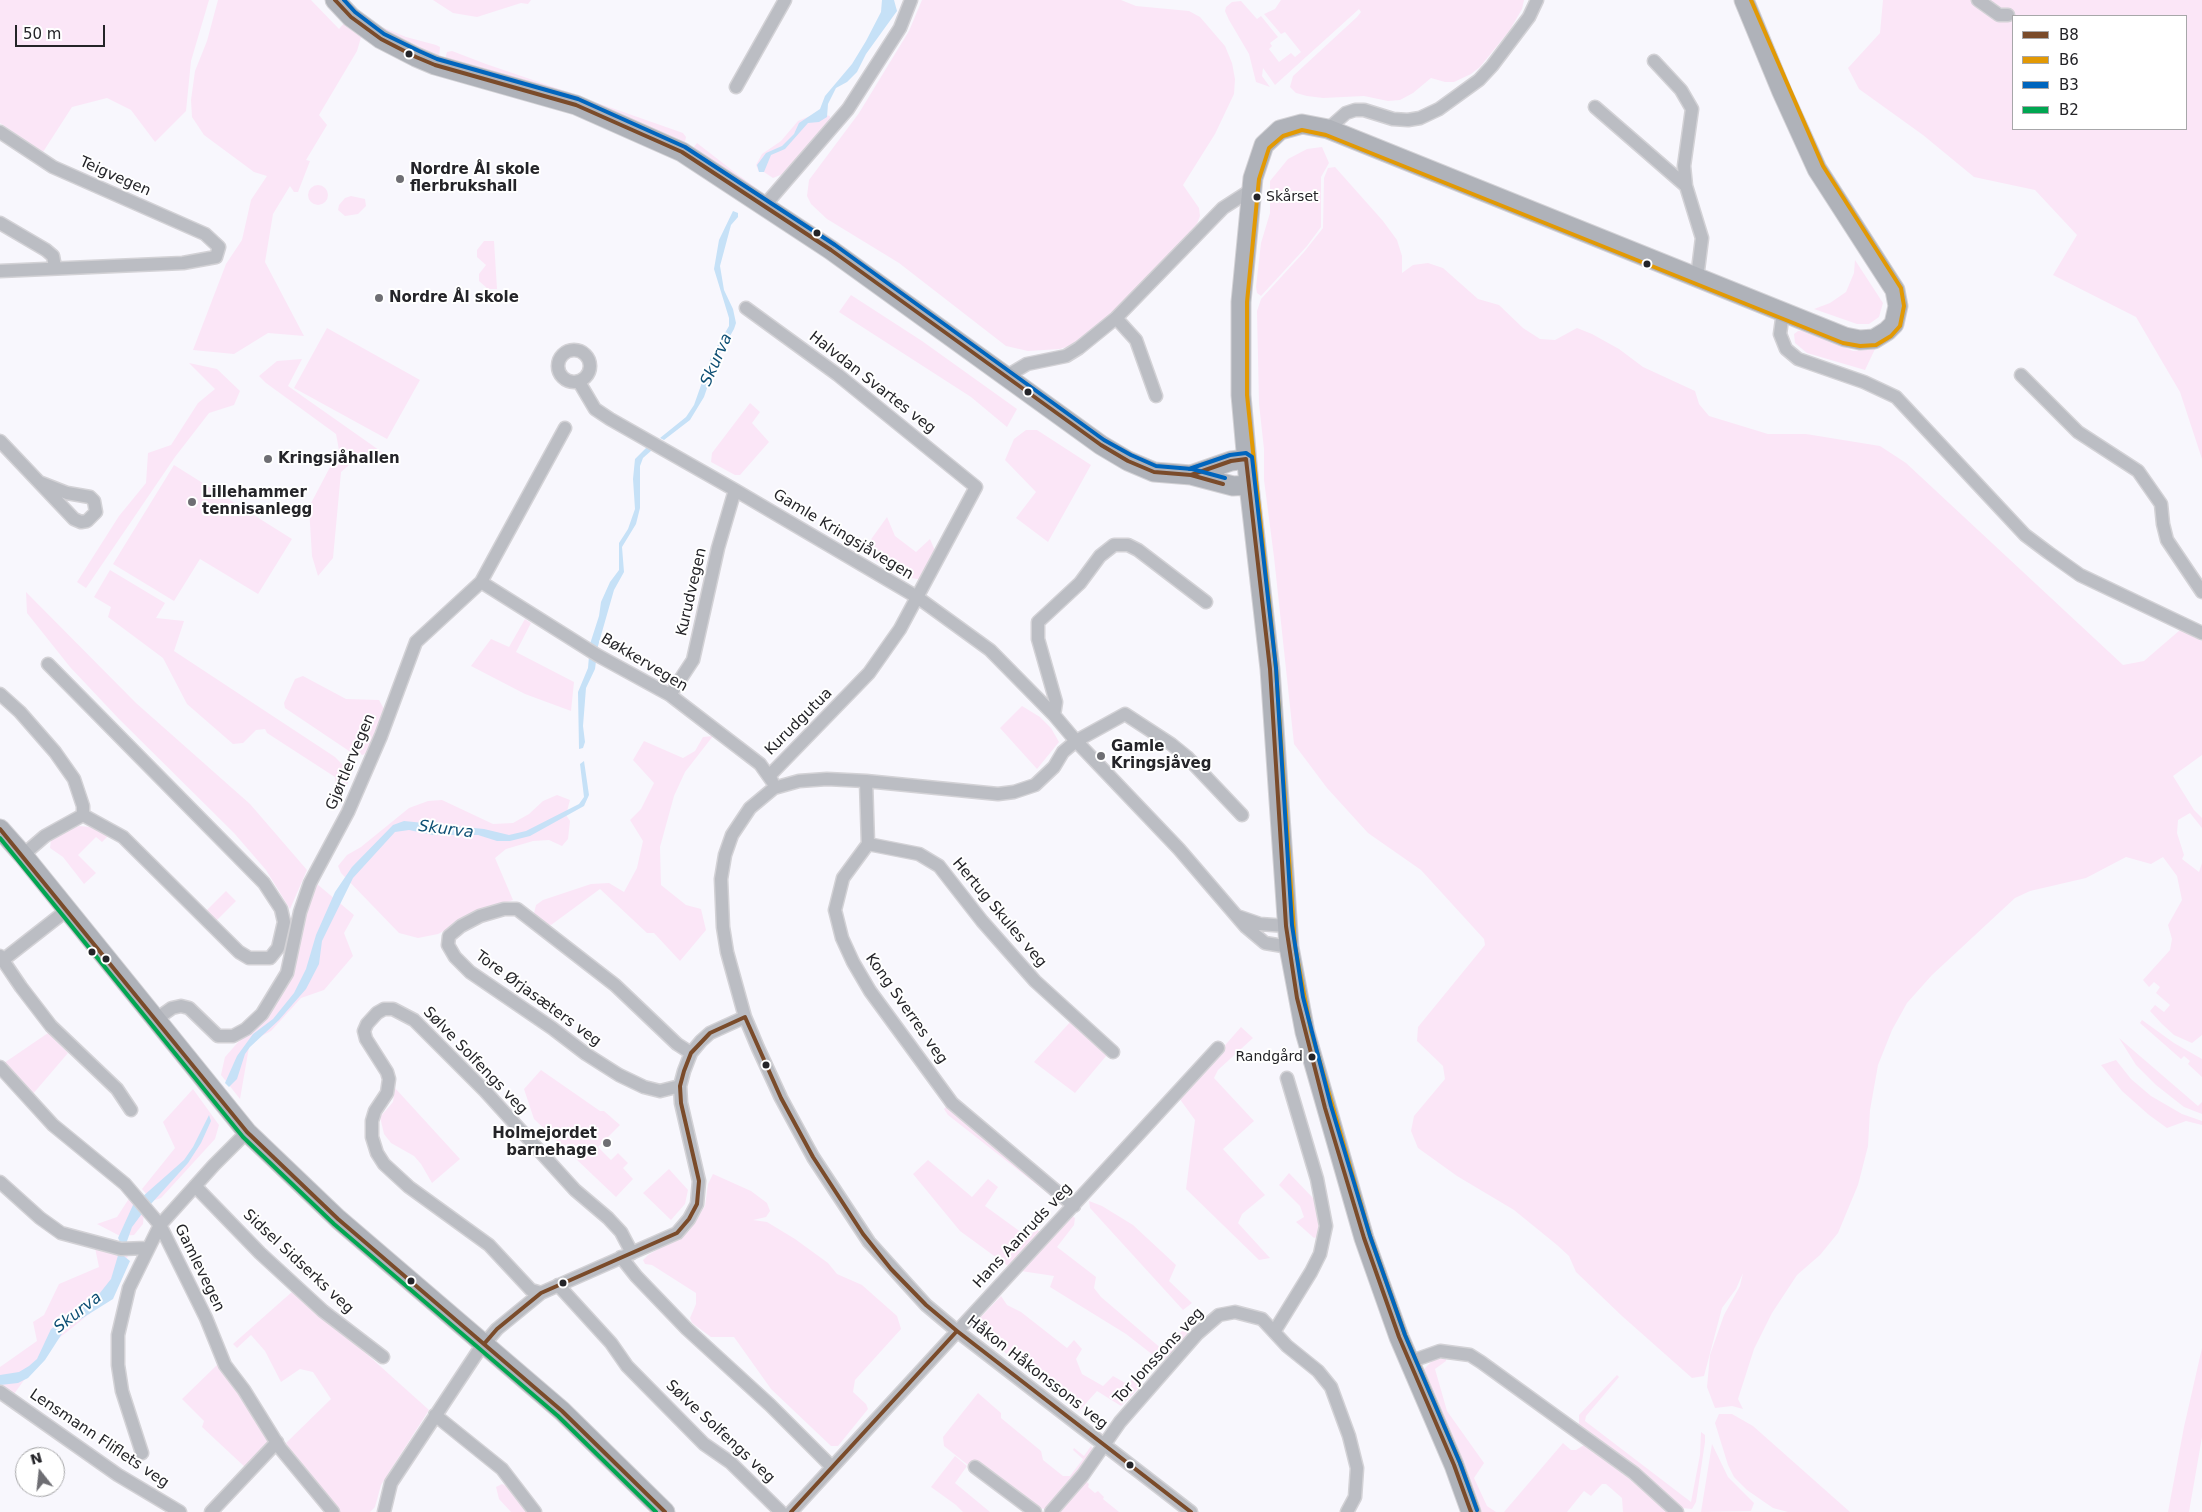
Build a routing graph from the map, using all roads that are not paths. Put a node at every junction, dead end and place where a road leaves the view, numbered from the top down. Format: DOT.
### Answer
graph roads {
  1 [pos="335,0"];
  2 [pos="785,0"];
  3 [pos="911,0"];
  4 [pos="1537,0"];
  5 [pos="1744,0"];
  6 [pos="1978,0"];
  7 [pos="2008,15"];
  8 [pos="1654,61"];
  9 [pos="736,87"];
  10 [pos="1594,107"];
  11 [pos="1328,129"];
  12 [pos="0,132"];
  13 [pos="1686,186"];
  14 [pos="1251,190"];
  15 [pos="765,205"];
  16 [pos="0,223"];
  17 [pos="55,268"];
  18 [pos="0,271"];
  19 [pos="1697,278"];
  20 [pos="746,308"];
  21 [pos="1783,312"];
  22 [pos="1116,318"];
  23 [pos="2021,375"];
  24 [pos="1007,376"];
  25 [pos="579,382"];
  26 [pos="1156,396"];
  27 [pos="565,428"];
  28 [pos="0,441"];
  29 [pos="1246,459"];
  30 [pos="1191,475"];
  31 [pos="39,482"];
  32 [pos="1249,485"];
  33 [pos="976,487"];
  34 [pos="735,490"];
  35 [pos="481,582"];
  36 [pos="2202,592"];
  37 [pos="917,598"];
  38 [pos="1206,602"];
  39 [pos="2202,633"];
  40 [pos="48,664"];
  41 [pos="0,694"];
  42 [pos="670,695"];
  43 [pos="1054,715"];
  44 [pos="1076,741"];
  45 [pos="770,775"];
  46 [pos="866,780"];
  47 [pos="774,788"];
  48 [pos="83,815"];
  49 [pos="1242,816"];
  50 [pos="0,829"];
  51 [pos="868,844"];
  52 [pos="23,855"];
  53 [pos="67,910"];
  54 [pos="1238,916"];
  55 [pos="1286,926"];
  56 [pos="1289,947"];
  57 [pos="1,958"];
  58 [pos="745,1017"];
  59 [pos="155,1020"];
  60 [pos="1218,1048"];
  61 [pos="1113,1052"];
  62 [pos="691,1053"];
  63 [pos="0,1067"];
  64 [pos="1287,1078"];
  65 [pos="680,1086"];
  66 [pos="131,1110"];
  67 [pos="247,1132"];
  68 [pos="0,1182"];
  69 [pos="195,1186"];
  70 [pos="1074,1206"];
  71 [pos="160,1225"];
  72 [pos="148,1248"];
  73 [pos="626,1255"];
  74 [pos="558,1285"];
  75 [pos="541,1293"];
  76 [pos="957,1331"];
  77 [pos="1274,1332"];
  78 [pos="484,1344"];
  79 [pos="383,1357"];
  80 [pos="1409,1362"];
  81 [pos="0,1392"];
  82 [pos="435,1415"];
  83 [pos="277,1442"];
  84 [pos="1104,1445"];
  85 [pos="142,1453"];
  86 [pos="832,1467"];
  87 [pos="975,1467"];
  88 [pos="180,1512"];
  89 [pos="211,1512"];
  90 [pos="333,1512"];
  91 [pos="384,1512"];
  92 [pos="535,1512"];
  93 [pos="665,1512"];
  94 [pos="781,1512"];
  95 [pos="791,1512"];
  96 [pos="1036,1512"];
  97 [pos="1051,1512"];
  98 [pos="1191,1512"];
  99 [pos="1347,1512"];
  100 [pos="1471,1512"];
  101 [pos="1677,1512"];
  1 -- 15 [label="main road"];
  2 -- 9 [label="street"];
  3 -- 15 [label="street"];
  4 -- 11 [label="street"];
  5 -- 21 [label="main road"];
  6 -- 7 [label="street"];
  8 -- 13 [label="street"];
  10 -- 13 [label="street"];
  11 -- 14 [label="main road"];
  11 -- 19 [label="main road"];
  12 -- 17 [label="street, Teigvegen"];
  13 -- 19 [label="street"];
  14 -- 22 [label="street"];
  14 -- 29 [label="main road"];
  15 -- 24 [label="main road"];
  16 -- 17 [label="street"];
  17 -- 18 [label="street"];
  19 -- 21 [label="main road"];
  20 -- 33 [label="street, Halvdan Svartes veg"];
  21 -- 39 [label="street"];
  22 -- 24 [label="street"];
  22 -- 26 [label="street"];
  23 -- 36 [label="street"];
  24 -- 30 [label="main road"];
  25 -- 34 [label="street, Gamle Kringsjåvegen"];
  27 -- 35 [label="street, Gjørtlervegen"];
  28 -- 31 [label="street"];
  29 -- 30 [label="main road"];
  29 -- 32 [label="main road"];
  30 -- 32 [label="main road"];
  32 -- 55 [label="main road"];
  33 -- 37 [label="street, Kurudgutua"];
  34 -- 37 [label="street, Gamle Kringsjåvegen"];
  34 -- 42 [label="street, Kurudvegen"];
  35 -- 42 [label="street, Bøkkervegen"];
  35 -- 59 [label="street, Gjørtlervegen"];
  37 -- 43 [label="street, Gamle Kringsjåvegen"];
  37 -- 45 [label="street, Kurudgutua"];
  38 -- 43 [label="street"];
  40 -- 48 [label="street"];
  41 -- 48 [label="street"];
  42 -- 45 [label="street, Bøkkervegen"];
  43 -- 44 [label="street, Gamle Kringsjåvegen"];
  44 -- 46 [label="street, Håkon Håkonssons veg"];
  44 -- 49 [label="street"];
  44 -- 54 [label="street, Gamle Kringsjåvegen"];
  45 -- 47 [label="street"];
  46 -- 47 [label="street, Håkon Håkonssons veg"];
  46 -- 51 [label="street"];
  47 -- 58 [label="street, Håkon Håkonssons veg"];
  48 -- 52 [label="street"];
  50 -- 52 [label="main road"];
  51 -- 61 [label="street, Hertug Skules veg"];
  51 -- 70 [label="street, Kong Sverres veg"];
  52 -- 53 [label="main road"];
  53 -- 57 [label="street"];
  53 -- 59 [label="main road"];
  54 -- 55 [label="street, Gamle Kringsjåvegen"];
  54 -- 56 [label="street, Gamle Kringsjåvegen"];
  55 -- 56 [label="main road"];
  56 -- 80 [label="main road"];
  57 -- 66 [label="street"];
  58 -- 62 [label="street"];
  58 -- 76 [label="street, Håkon Håkonssons veg"];
  59 -- 67 [label="main road"];
  60 -- 70 [label="street, Hans Aanruds veg"];
  62 -- 65 [label="street"];
  62 -- 65 [label="street, Tore Ørjasæters veg"];
  63 -- 71 [label="street, Gamlevegen"];
  64 -- 77 [label="street"];
  65 -- 73 [label="street"];
  67 -- 69 [label="street"];
  67 -- 78 [label="main road"];
  68 -- 72 [label="street"];
  69 -- 71 [label="street"];
  69 -- 79 [label="street, Sidsel Sidserks veg"];
  70 -- 76 [label="street, Hans Aanruds veg"];
  71 -- 72 [label="street"];
  71 -- 83 [label="street, Gamlevegen"];
  72 -- 85 [label="street"];
  73 -- 74 [label="street"];
  73 -- 75 [label="street, Sølve Solfengs veg"];
  73 -- 86 [label="street, Sølve Solfengs veg"];
  74 -- 75 [label="street"];
  74 -- 94 [label="street, Sølve Solfengs veg"];
  75 -- 78 [label="street"];
  76 -- 84 [label="street, Håkon Håkonssons veg"];
  76 -- 86 [label="street, Hans Aanruds veg"];
  77 -- 84 [label="street, Tor Jonssons veg"];
  77 -- 99 [label="street, Tor Jonssons veg"];
  78 -- 82 [label="street"];
  78 -- 93 [label="main road"];
  80 -- 100 [label="main road"];
  80 -- 101 [label="street"];
  81 -- 88 [label="street, Lensmann Fliflets veg"];
  82 -- 91 [label="street"];
  82 -- 92 [label="street"];
  83 -- 89 [label="street"];
  83 -- 90 [label="street, Gamlevegen"];
  84 -- 97 [label="street, Tor Jonssons veg"];
  84 -- 98 [label="street, Håkon Håkonssons veg"];
  86 -- 95 [label="street, Hans Aanruds veg"];
  87 -- 96 [label="street"];
}
